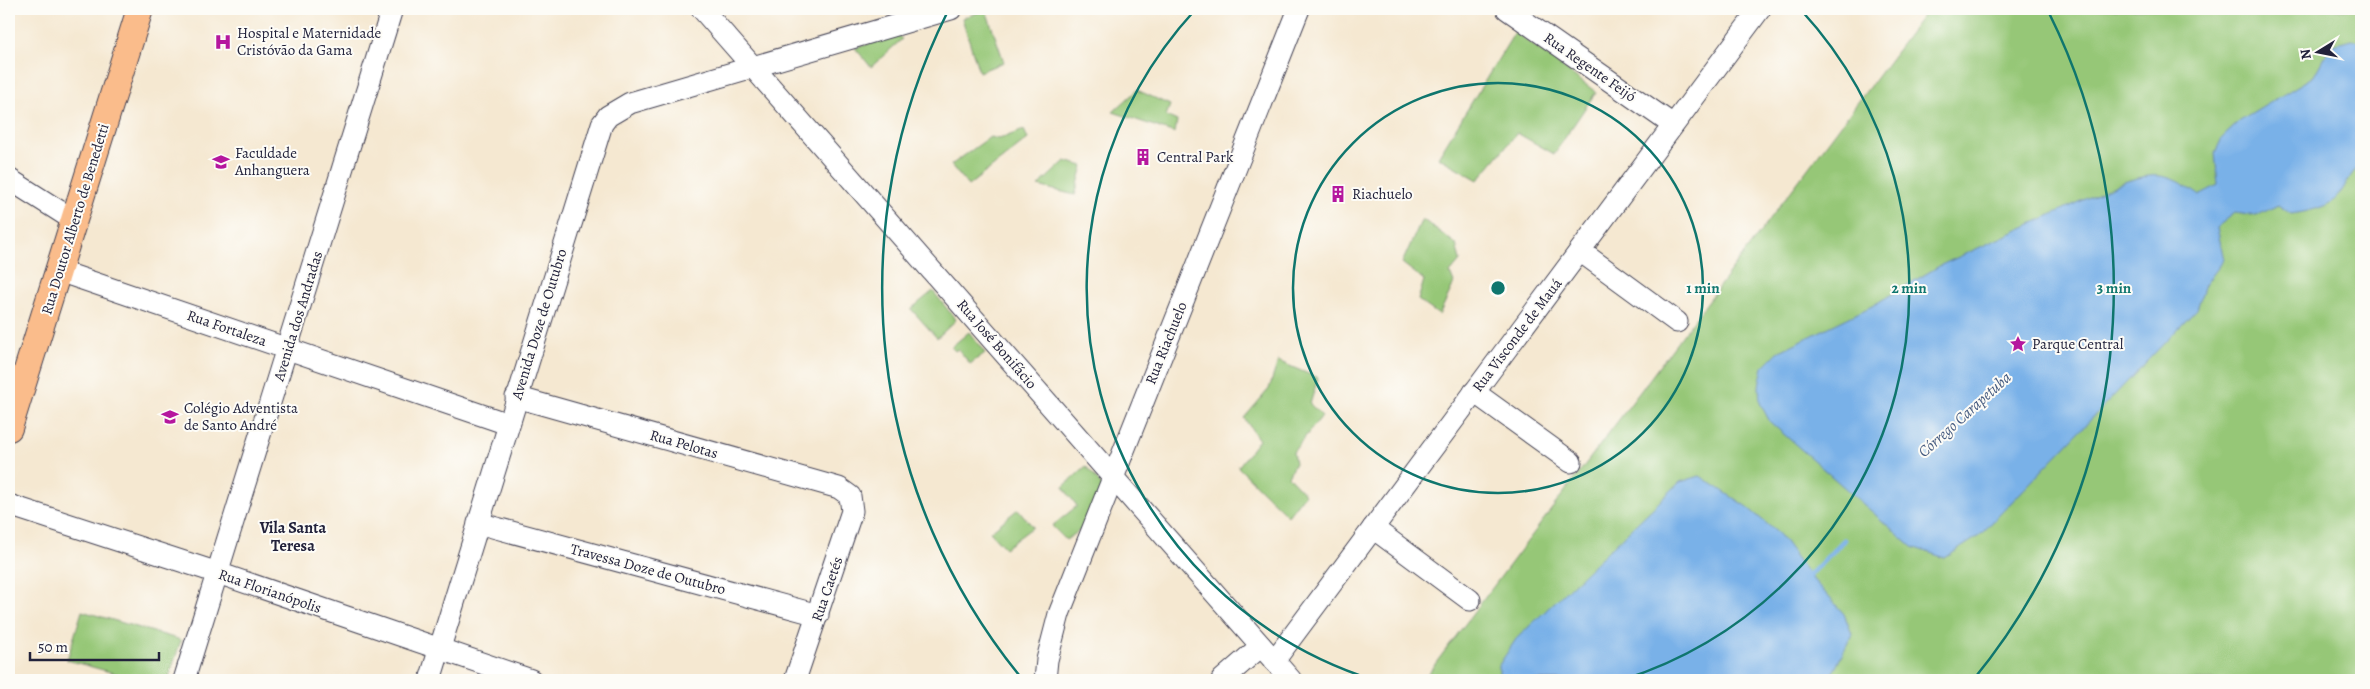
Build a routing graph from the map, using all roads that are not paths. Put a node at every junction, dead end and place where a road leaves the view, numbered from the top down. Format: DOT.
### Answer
graph roads {
  1 [pos="140,9"];
  2 [pos="392,9"];
  3 [pos="702,9"];
  4 [pos="951,9"];
  5 [pos="1299,9"];
  6 [pos="1507,9"];
  7 [pos="1760,9"];
  8 [pos="753,67"];
  9 [pos="1673,126"];
  10 [pos="9,179"];
  11 [pos="75,222"];
  12 [pos="1580,251"];
  13 [pos="59,271"];
  14 [pos="1677,322"];
  15 [pos="288,349"];
  16 [pos="1474,392"];
  17 [pos="516,397"];
  18 [pos="508,424"];
  19 [pos="9,428"];
  20 [pos="1571,462"];
  21 [pos="1113,477"];
  22 [pos="850,496"];
  23 [pos="9,505"];
  24 [pos="478,523"];
  25 [pos="1373,528"];
  26 [pos="218,573"];
  27 [pos="1470,600"];
  28 [pos="818,615"];
  29 [pos="439,650"];
  30 [pos="1267,653"];
  31 [pos="184,680"];
  32 [pos="430,680"];
  33 [pos="531,680"];
  34 [pos="795,680"];
  35 [pos="1045,680"];
  36 [pos="1222,680"];
  37 [pos="1291,680"];
  1 -- 11 [label="main road, Rua Doutor Alberto de Benedetti"];
  2 -- 15 [label="street, Avenida dos Andradas"];
  3 -- 8 [label="street, Rua José Bonifácio"];
  4 -- 8 [label="street, Avenida Doze de Outubro"];
  5 -- 21 [label="street, Rua Riachuelo"];
  6 -- 9 [label="street, Rua Regente Feijó"];
  7 -- 9 [label="street, Rua Visconde de Mauá"];
  8 -- 17 [label="street, Avenida Doze de Outubro"];
  8 -- 21 [label="street, Rua José Bonifácio"];
  9 -- 12 [label="street, Rua Visconde de Mauá"];
  10 -- 11 [label="street"];
  11 -- 13 [label="main road, Rua Doutor Alberto de Benedetti"];
  12 -- 14 [label="street"];
  12 -- 16 [label="street, Rua Visconde de Mauá"];
  13 -- 15 [label="street, Rua Fortaleza"];
  13 -- 19 [label="main road, Rua Doutor Alberto de Benedetti"];
  15 -- 18 [label="street, Rua Fortaleza"];
  15 -- 26 [label="street, Avenida dos Andradas"];
  16 -- 20 [label="street"];
  16 -- 25 [label="street, Rua Visconde de Mauá"];
  17 -- 18 [label="street, Avenida Doze de Outubro"];
  17 -- 22 [label="street, Rua Pelotas"];
  18 -- 24 [label="street, Avenida Doze de Outubro"];
  21 -- 30 [label="street, Rua José Bonifácio"];
  21 -- 35 [label="street, Rua Riachuelo"];
  22 -- 28 [label="street, Rua Caetés"];
  23 -- 26 [label="street, Rua Florianópolis"];
  24 -- 28 [label="street, Travessa Doze de Outubro"];
  24 -- 29 [label="street, Avenida Doze de Outubro"];
  25 -- 27 [label="street"];
  25 -- 30 [label="street, Rua Visconde de Mauá"];
  26 -- 29 [label="street, Rua Florianópolis"];
  26 -- 31 [label="street, Avenida dos Andradas"];
  28 -- 34 [label="street, Rua Caetés"];
  29 -- 32 [label="street, Avenida Doze de Outubro"];
  29 -- 33 [label="street, Rua Florianópolis"];
  30 -- 36 [label="street, Rua Visconde de Mauá"];
  30 -- 37 [label="street, Rua José Bonifácio"];
}
